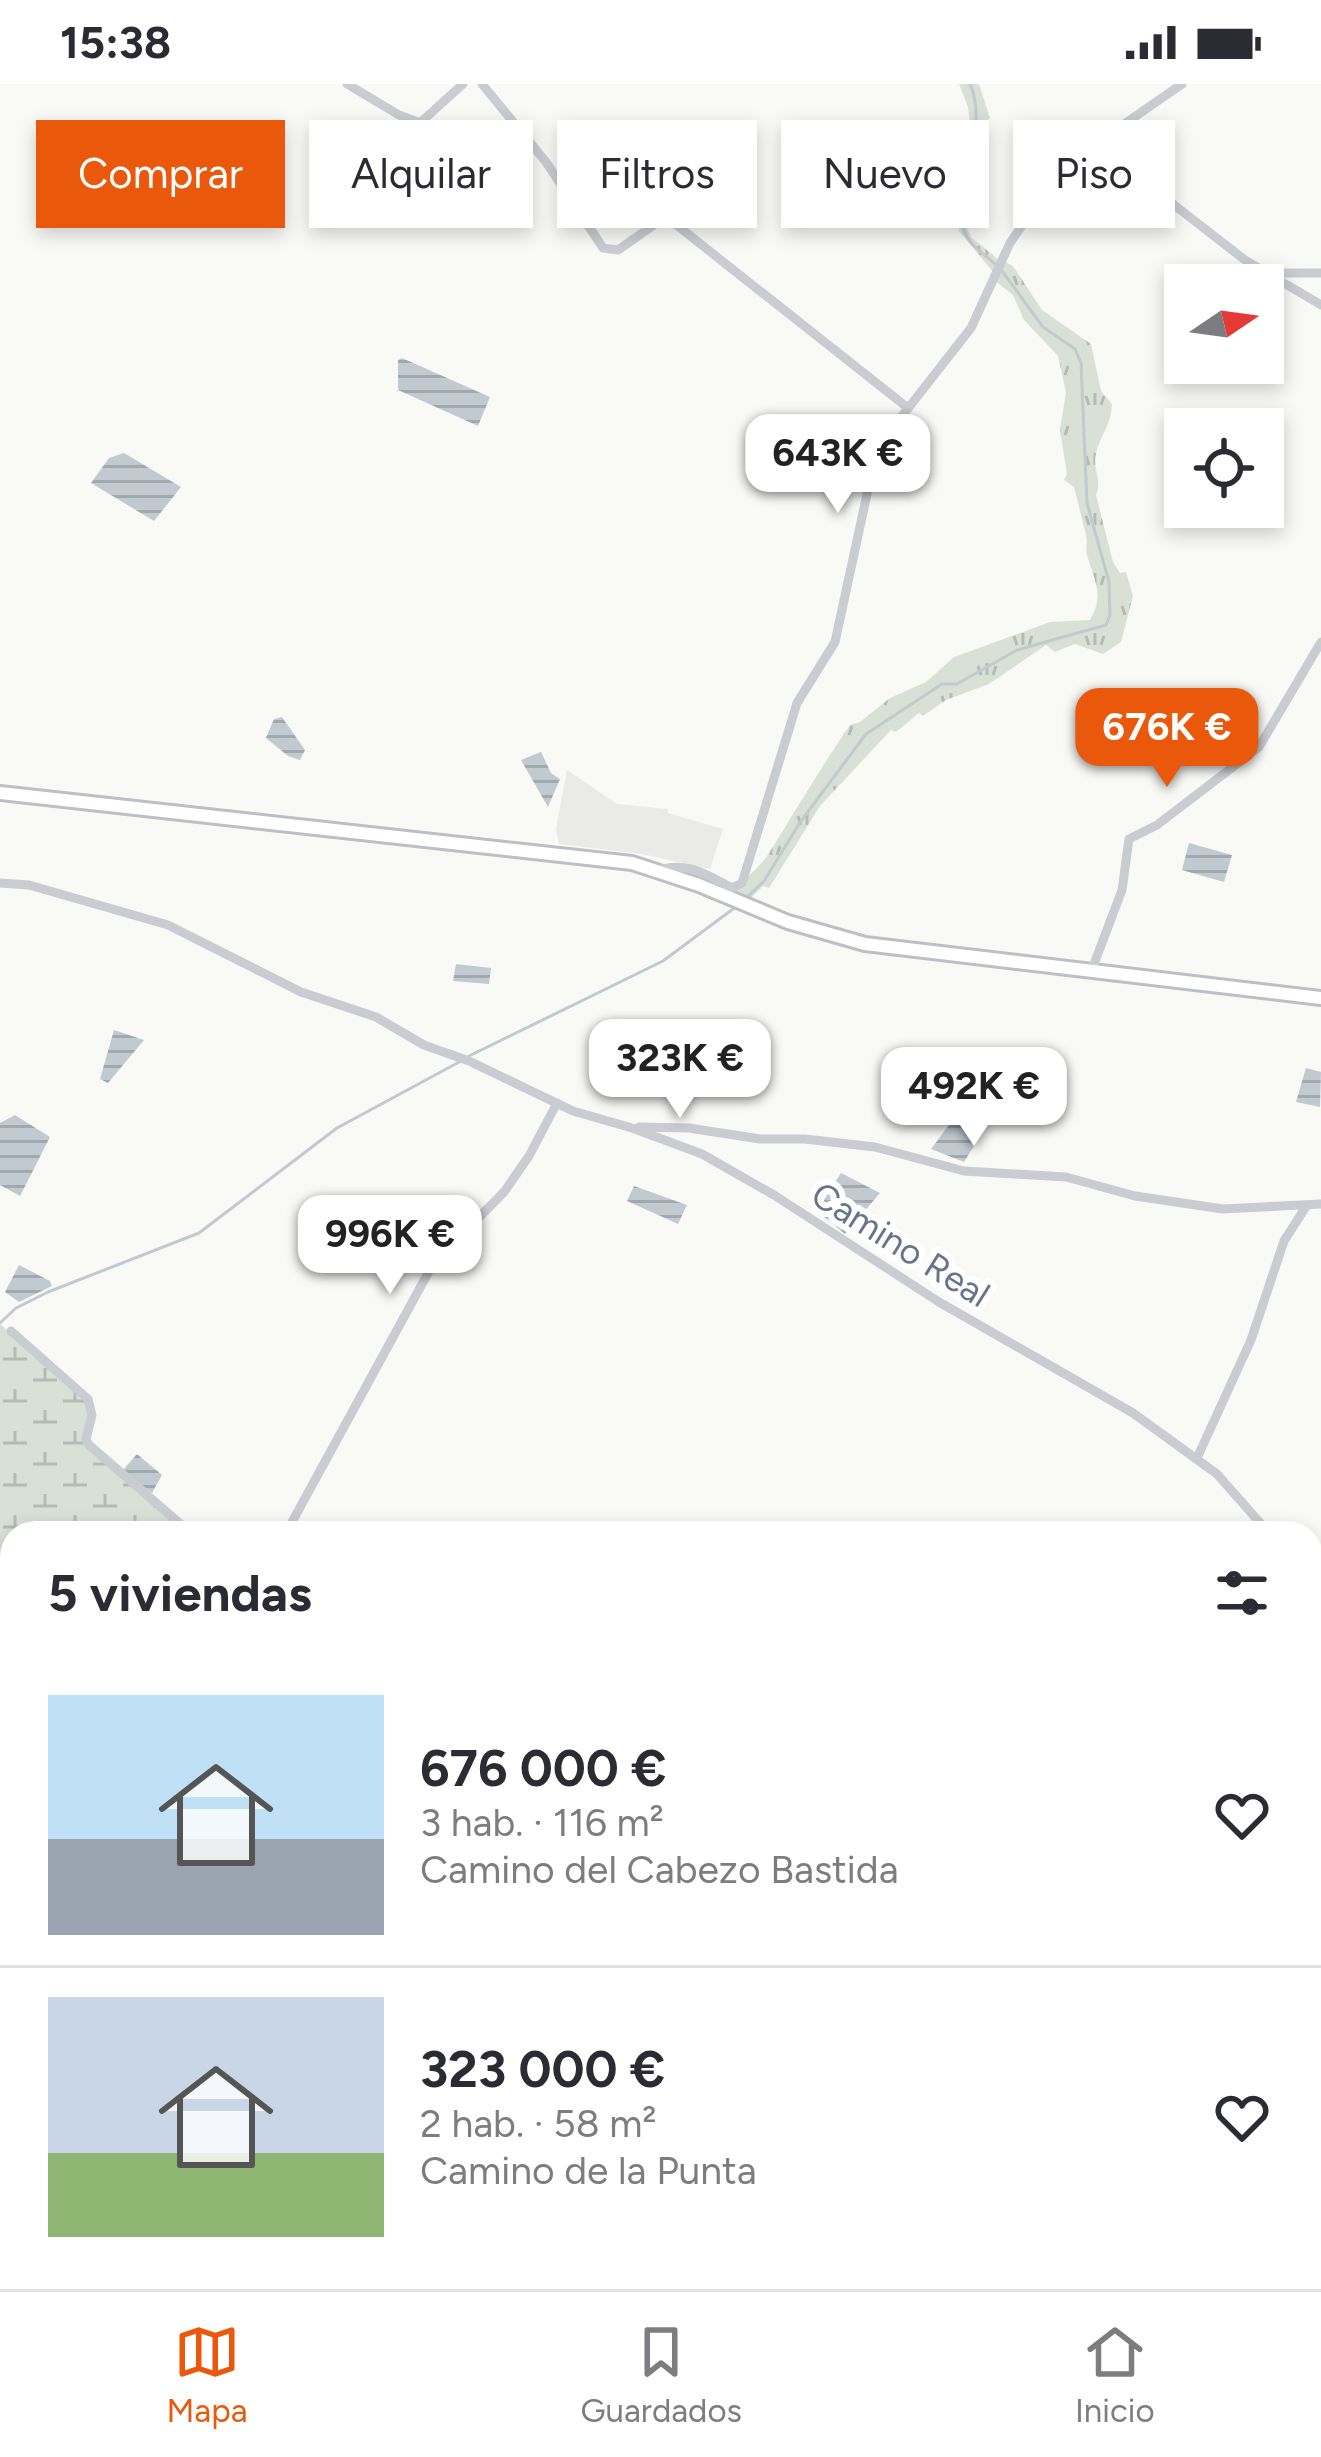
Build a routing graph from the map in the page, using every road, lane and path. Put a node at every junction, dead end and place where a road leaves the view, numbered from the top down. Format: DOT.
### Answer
graph roads {
  1 [pos="347,84"];
  2 [pos="464,84"];
  3 [pos="482,84"];
  4 [pos="1182,84"];
  5 [pos="1129,120"];
  6 [pos="1175,204"];
  7 [pos="1020,228"];
  8 [pos="1253,264"];
  9 [pos="1321,273"];
  10 [pos="1284,279"];
  11 [pos="1284,280"];
  12 [pos="1321,305"];
  13 [pos="908,408"];
  14 [pos="1321,642"];
  15 [pos="0,793"];
  16 [pos="657,871"];
  17 [pos="0,884"];
  18 [pos="1091,972"];
  19 [pos="1321,998"];
  20 [pos="557,1102"];
  21 [pos="632,1128"];
  22 [pos="1321,1204"];
  23 [pos="1307,1205"];
  24 [pos="11,1331"];
  25 [pos="1197,1458"];
  26 [pos="177,1521"];
  27 [pos="293,1521"];
  28 [pos="1259,1521"];
  1 -- 2 [label="street"];
  3 -- 13 [label="street"];
  4 -- 5 [label="street"];
  6 -- 8 [label="street"];
  7 -- 13 [label="street"];
  9 -- 10 [label="street"];
  11 -- 12 [label="street"];
  13 -- 16 [label="street"];
  14 -- 18 [label="street"];
  15 -- 16 [label="main road"];
  16 -- 18 [label="main road"];
  17 -- 20 [label="street, Camino Real"];
  18 -- 19 [label="main road"];
  20 -- 21 [label="street, Camino Real"];
  20 -- 27 [label="street"];
  21 -- 23 [label="street"];
  21 -- 25 [label="street, Camino Real"];
  22 -- 23 [label="street"];
  23 -- 25 [label="street"];
  24 -- 26 [label="street"];
  25 -- 28 [label="street, Camino Real"];
}
